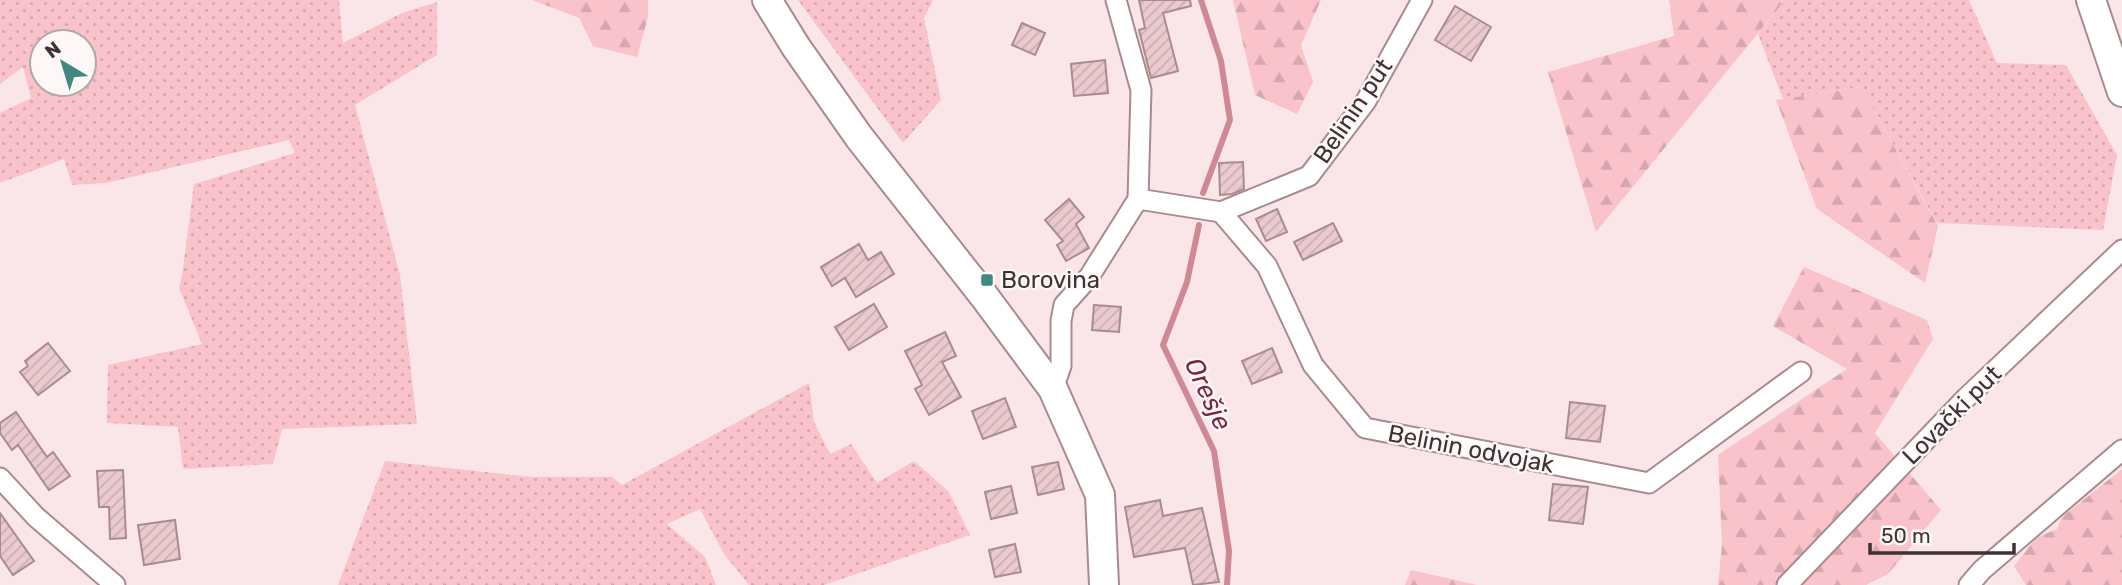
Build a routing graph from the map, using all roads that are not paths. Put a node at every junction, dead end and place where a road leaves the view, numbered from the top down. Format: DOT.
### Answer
graph roads {
  1 [pos="767,0"];
  2 [pos="1116,0"];
  3 [pos="1422,0"];
  4 [pos="2091,0"];
  5 [pos="2122,92"];
  6 [pos="1138,199"];
  7 [pos="1221,212"];
  8 [pos="2122,250"];
  9 [pos="1801,372"];
  10 [pos="1053,389"];
  11 [pos="2122,450"];
  12 [pos="0,478"];
  13 [pos="90,565"];
  14 [pos="100,585"];
  15 [pos="115,585"];
  16 [pos="1104,585"];
  17 [pos="1787,585"];
  18 [pos="1969,585"];
  1 -- 10 [label="street"];
  2 -- 6 [label="street"];
  3 -- 7 [label="street, Belinin put"];
  4 -- 5 [label="street"];
  6 -- 7 [label="street"];
  6 -- 10 [label="street"];
  7 -- 9 [label="street, Belinin odvojak"];
  8 -- 17 [label="street, Lovački put"];
  10 -- 16 [label="street"];
  11 -- 18 [label="street"];
  12 -- 13 [label="street"];
  13 -- 14 [label="street"];
  13 -- 15 [label="street"];
}
